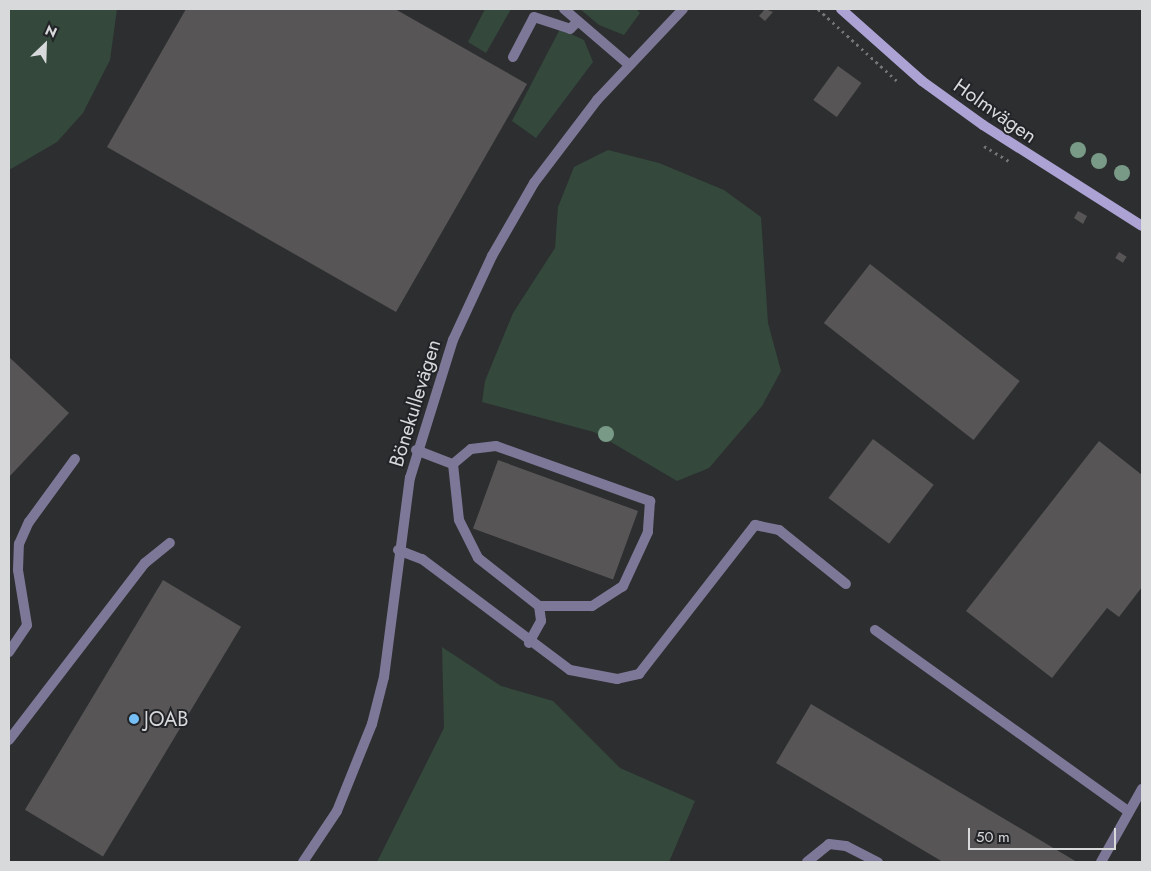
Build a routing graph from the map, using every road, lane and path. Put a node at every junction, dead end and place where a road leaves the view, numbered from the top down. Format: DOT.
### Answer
graph roads {
  1 [pos="564,9"];
  2 [pos="682,9"];
  3 [pos="841,9"];
  4 [pos="578,21"];
  5 [pos="513,56"];
  6 [pos="629,65"];
  7 [pos="1142,226"];
  8 [pos="416,450"];
  9 [pos="75,459"];
  10 [pos="453,464"];
  11 [pos="170,543"];
  12 [pos="398,550"];
  13 [pos="846,584"];
  14 [pos="540,606"];
  15 [pos="875,630"];
  16 [pos="529,643"];
  17 [pos="9,652"];
  18 [pos="9,740"];
  19 [pos="1142,789"];
  20 [pos="1130,812"];
  21 [pos="303,862"];
  22 [pos="807,862"];
  23 [pos="878,862"];
  24 [pos="1101,862"];
  1 -- 4 [label="street"];
  2 -- 6 [label="street, Bönekullevägen"];
  3 -- 7 [label="street, Holmvägen"];
  4 -- 5 [label="street"];
  4 -- 6 [label="street"];
  6 -- 8 [label="street, Bönekullevägen"];
  8 -- 10 [label="street"];
  8 -- 12 [label="street, Bönekullevägen"];
  9 -- 17 [label="street"];
  10 -- 14 [label="street"];
  10 -- 14 [label="street"];
  11 -- 18 [label="street"];
  12 -- 16 [label="street"];
  12 -- 21 [label="street, Bönekullevägen"];
  13 -- 16 [label="street"];
  14 -- 16 [label="street"];
  15 -- 20 [label="street"];
  19 -- 20 [label="street"];
  20 -- 24 [label="street"];
  22 -- 23 [label="street"];
}
